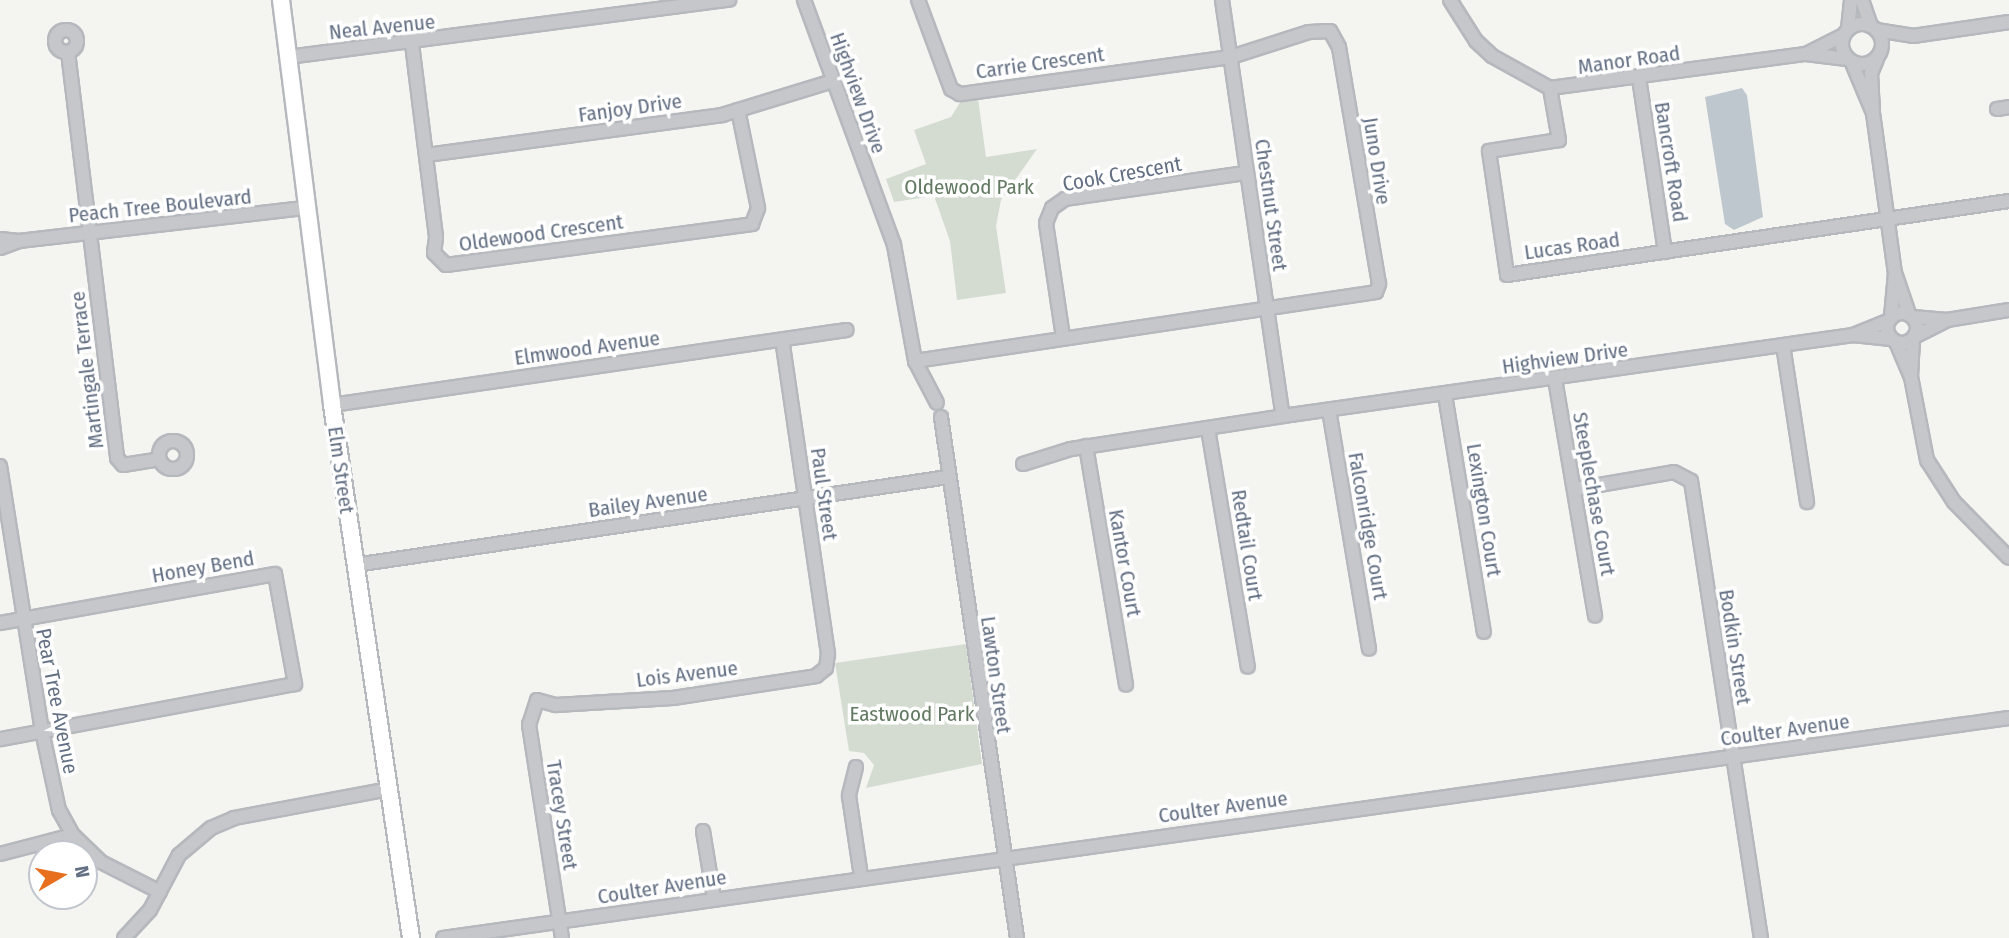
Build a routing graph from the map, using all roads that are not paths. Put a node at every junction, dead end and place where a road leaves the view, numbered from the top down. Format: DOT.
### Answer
graph roads {
  1 [pos="281,0"];
  2 [pos="729,0"];
  3 [pos="804,0"];
  4 [pos="918,0"];
  5 [pos="1222,0"];
  6 [pos="1450,0"];
  7 [pos="1852,0"];
  8 [pos="1862,0"];
  9 [pos="2009,22"];
  10 [pos="1874,28"];
  11 [pos="1846,32"];
  12 [pos="1913,36"];
  13 [pos="412,44"];
  14 [pos="68,52"];
  15 [pos="1806,54"];
  16 [pos="1878,56"];
  17 [pos="288,57"];
  18 [pos="1231,57"];
  19 [pos="1850,61"];
  20 [pos="1639,78"];
  21 [pos="833,81"];
  22 [pos="1550,88"];
  23 [pos="738,110"];
  24 [pos="1872,113"];
  25 [pos="427,155"];
  26 [pos="1247,173"];
  27 [pos="2009,201"];
  28 [pos="306,208"];
  29 [pos="1888,221"];
  30 [pos="90,232"];
  31 [pos="0,239"];
  32 [pos="19,241"];
  33 [pos="0,248"];
  34 [pos="1665,252"];
  35 [pos="1895,273"];
  36 [pos="1267,309"];
  37 [pos="2009,310"];
  38 [pos="1911,315"];
  39 [pos="1890,319"];
  40 [pos="1947,320"];
  41 [pos="847,330"];
  42 [pos="1853,335"];
  43 [pos="1063,337"];
  44 [pos="1914,338"];
  45 [pos="782,340"];
  46 [pos="1894,341"];
  47 [pos="1783,345"];
  48 [pos="915,361"];
  49 [pos="1911,377"];
  50 [pos="1555,379"];
  51 [pos="1446,396"];
  52 [pos="937,403"];
  53 [pos="332,405"];
  54 [pos="1329,410"];
  55 [pos="1283,416"];
  56 [pos="941,417"];
  57 [pos="1208,429"];
  58 [pos="1086,446"];
  59 [pos="159,459"];
  60 [pos="1023,464"];
  61 [pos="0,466"];
  62 [pos="948,477"];
  63 [pos="1576,489"];
  64 [pos="806,498"];
  65 [pos="1807,502"];
  66 [pos="2009,558"];
  67 [pos="355,565"];
  68 [pos="1595,616"];
  69 [pos="22,619"];
  70 [pos="0,623"];
  71 [pos="1484,632"];
  72 [pos="1369,649"];
  73 [pos="828,654"];
  74 [pos="1248,667"];
  75 [pos="1126,685"];
  76 [pos="537,700"];
  77 [pos="2009,718"];
  78 [pos="42,731"];
  79 [pos="0,739"];
  80 [pos="1732,757"];
  81 [pos="856,766"];
  82 [pos="389,789"];
  83 [pos="703,831"];
  84 [pos="73,835"];
  85 [pos="0,854"];
  86 [pos="1003,857"];
  87 [pos="862,877"];
  88 [pos="160,892"];
  89 [pos="714,898"];
  90 [pos="559,922"];
  91 [pos="124,938"];
  92 [pos="411,938"];
  93 [pos="443,938"];
  94 [pos="562,938"];
  95 [pos="1017,938"];
  96 [pos="1761,938"];
  1 -- 17 [label="main road, Elm Street"];
  2 -- 13 [label="street, Neal Avenue"];
  3 -- 21 [label="street, Highview Drive"];
  4 -- 18 [label="street, Carrie Crescent"];
  5 -- 18 [label="street, Chestnut Street"];
  6 -- 22 [label="street, Manor Road"];
  7 -- 11 [label="street"];
  8 -- 10 [label="street"];
  9 -- 12 [label="street"];
  10 -- 11 [label="street"];
  10 -- 12 [label="street"];
  10 -- 16 [label="street"];
  11 -- 15 [label="street"];
  11 -- 19 [label="street"];
  12 -- 16 [label="street"];
  13 -- 17 [label="street, Neal Avenue"];
  13 -- 25 [label="street, Oldewood Crescent"];
  14 -- 30 [label="street"];
  15 -- 19 [label="street, Manor Road"];
  15 -- 20 [label="street, Manor Road"];
  16 -- 19 [label="street"];
  16 -- 24 [label="street"];
  17 -- 28 [label="main road, Elm Street"];
  18 -- 26 [label="street, Chestnut Street"];
  18 -- 36 [label="street, Juno Drive"];
  19 -- 24 [label="street"];
  20 -- 22 [label="street, Manor Road"];
  20 -- 34 [label="street, Bancroft Road"];
  21 -- 23 [label="street, Fanjoy Drive"];
  21 -- 48 [label="street, Highview Drive"];
  22 -- 34 [label="street, Lucas Road"];
  23 -- 25 [label="street, Fanjoy Drive"];
  23 -- 25 [label="street, Oldewood Crescent"];
  24 -- 29 [label="street"];
  26 -- 36 [label="street, Chestnut Street"];
  26 -- 43 [label="street, Cook Crescent"];
  27 -- 29 [label="street, Lucas Road"];
  28 -- 30 [label="street, Peach Tree Boulevard"];
  28 -- 53 [label="main road, Elm Street"];
  29 -- 34 [label="street, Lucas Road"];
  29 -- 35 [label="street"];
  30 -- 32 [label="street, Peach Tree Boulevard"];
  30 -- 59 [label="street, Martingale Terrace"];
  31 -- 32 [label="street, Peach Tree Boulevard"];
  32 -- 33 [label="street, Peach Tree Boulevard"];
  35 -- 38 [label="street"];
  35 -- 39 [label="street"];
  36 -- 43 [label="street"];
  36 -- 55 [label="street, Chestnut Street"];
  37 -- 40 [label="street"];
  38 -- 39 [label="street, Highview Drive"];
  38 -- 40 [label="street"];
  38 -- 44 [label="street"];
  39 -- 42 [label="street, Highview Drive"];
  39 -- 46 [label="street"];
  40 -- 44 [label="street"];
  41 -- 45 [label="street, Elmwood Avenue"];
  42 -- 46 [label="street, Highview Drive"];
  42 -- 47 [label="street, Highview Drive"];
  43 -- 48 [label="street"];
  44 -- 46 [label="street, Highview Drive"];
  44 -- 49 [label="street"];
  45 -- 53 [label="street, Elmwood Avenue"];
  45 -- 64 [label="street, Paul Street"];
  46 -- 49 [label="street"];
  47 -- 50 [label="street, Highview Drive"];
  47 -- 65 [label="street"];
  48 -- 52 [label="street, Highview Drive"];
  49 -- 66 [label="street"];
  50 -- 51 [label="street, Highview Drive"];
  50 -- 63 [label="street, Steeplechase Court"];
  51 -- 54 [label="street, Highview Drive"];
  51 -- 71 [label="street, Lexington Court"];
  53 -- 67 [label="main road, Elm Street"];
  54 -- 55 [label="street, Highview Drive"];
  54 -- 72 [label="street, Falconridge Court"];
  55 -- 57 [label="street"];
  56 -- 62 [label="street, Lawton Street"];
  57 -- 58 [label="street"];
  57 -- 74 [label="street, Redtail Court"];
  58 -- 60 [label="street"];
  58 -- 75 [label="street, Kantor Court"];
  61 -- 69 [label="street, Pear Tree Avenue"];
  62 -- 64 [label="street, Bailey Avenue"];
  62 -- 86 [label="street, Lawton Street"];
  63 -- 68 [label="street, Steeplechase Court"];
  63 -- 80 [label="street, Bodkin Street"];
  64 -- 67 [label="street, Bailey Avenue"];
  64 -- 73 [label="street, Paul Street"];
  67 -- 82 [label="main road, Elm Street"];
  69 -- 70 [label="street"];
  69 -- 78 [label="street, Pear Tree Avenue"];
  69 -- 78 [label="street, Honey Bend"];
  73 -- 76 [label="street, Lois Avenue"];
  76 -- 90 [label="street, Tracey Street"];
  77 -- 80 [label="street, Coulter Avenue"];
  78 -- 79 [label="street"];
  78 -- 84 [label="street, Pear Tree Avenue"];
  80 -- 86 [label="street, Coulter Avenue"];
  80 -- 96 [label="street, Bodkin Street"];
  81 -- 87 [label="street"];
  82 -- 88 [label="street"];
  82 -- 92 [label="main road, Elm Street"];
  83 -- 89 [label="street"];
  84 -- 85 [label="street"];
  84 -- 88 [label="street, Pear Tree Avenue"];
  86 -- 87 [label="street, Coulter Avenue"];
  86 -- 95 [label="street, Lawton Street"];
  87 -- 89 [label="street, Coulter Avenue"];
  88 -- 91 [label="street"];
  89 -- 90 [label="street, Coulter Avenue"];
  90 -- 93 [label="street, Coulter Avenue"];
  90 -- 94 [label="street, Tracey Street"];
}
